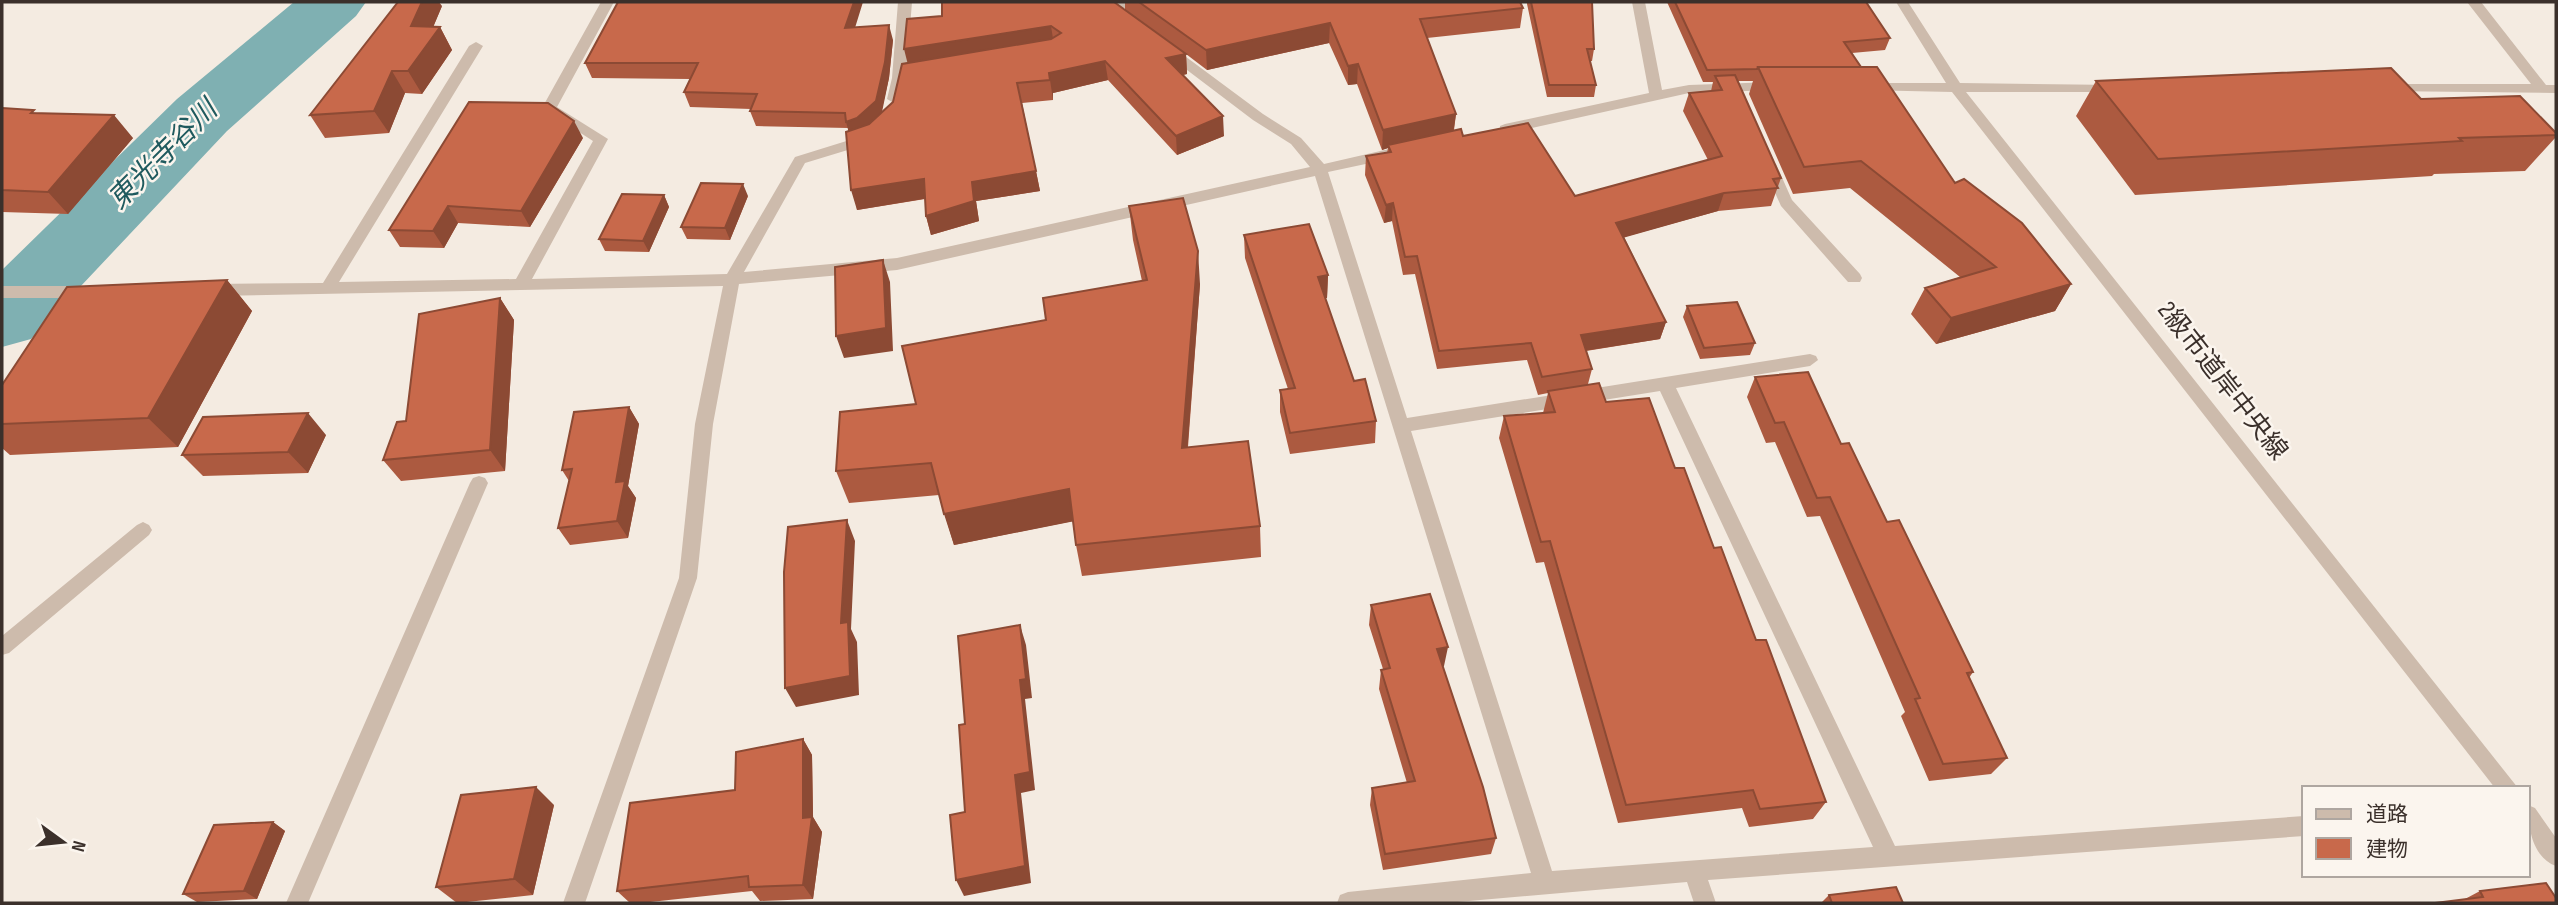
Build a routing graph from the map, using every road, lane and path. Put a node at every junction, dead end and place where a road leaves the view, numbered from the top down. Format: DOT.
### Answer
graph roads {
  1 [pos="607,2"];
  2 [pos="905,2"];
  3 [pos="1135,2"];
  4 [pos="1639,2"];
  5 [pos="1902,2"];
  6 [pos="2474,2"];
  7 [pos="1105,5"];
  8 [pos="1130,23"];
  9 [pos="1151,39"];
  10 [pos="476,46"];
  11 [pos="1793,87"];
  12 [pos="1847,87"];
  13 [pos="2123,88"];
  14 [pos="2374,88"];
  15 [pos="2549,88"];
  16 [pos="1956,89"];
  17 [pos="1656,96"];
  18 [pos="892,110"];
  19 [pos="883,127"];
  20 [pos="1495,131"];
  21 [pos="1764,151"];
  22 [pos="1401,152"];
  23 [pos="1320,169"];
  24 [pos="1854,278"];
  25 [pos="732,279"];
  26 [pos="520,286"];
  27 [pos="327,289"];
  28 [pos="192,290"];
  29 [pos="2,292"];
  30 [pos="92,292"];
  31 [pos="1810,360"];
  32 [pos="1665,383"];
  33 [pos="1401,426"];
  34 [pos="479,483"];
  35 [pos="143,530"];
  36 [pos="2,646"];
  37 [pos="2506,786"];
  38 [pos="2530,818"];
  39 [pos="2302,826"];
  40 [pos="2556,856"];
  41 [pos="1889,857"];
  42 [pos="1694,872"];
  43 [pos="1545,883"];
  44 [pos="1436,900"];
  45 [pos="297,903"];
  46 [pos="574,903"];
  47 [pos="1348,903"];
  48 [pos="1705,903"];
  1 -- 26 [label="street"];
  2 -- 18 [label="street"];
  3 -- 7 [label="street"];
  4 -- 17 [label="street"];
  5 -- 16 [label="street, 2級市道岸中央線"];
  6 -- 15 [label="street"];
  7 -- 8 [label="street"];
  9 -- 23 [label="street"];
  10 -- 27 [label="street"];
  11 -- 17 [label="street"];
  12 -- 16 [label="street"];
  13 -- 16 [label="street"];
  14 -- 15 [label="street"];
  16 -- 37 [label="street, 2級市道岸中央線"];
  17 -- 20 [label="street"];
  19 -- 25 [label="street"];
  21 -- 24 [label="street"];
  22 -- 23 [label="street"];
  23 -- 25 [label="street"];
  23 -- 33 [label="street"];
  25 -- 26 [label="street"];
  25 -- 46 [label="street"];
  26 -- 27 [label="street"];
  27 -- 28 [label="street"];
  29 -- 30 [label="street"];
  31 -- 32 [label="street"];
  32 -- 33 [label="street"];
  32 -- 41 [label="street"];
  33 -- 43 [label="street"];
  34 -- 45 [label="street"];
  35 -- 36 [label="street"];
  38 -- 40 [label="street"];
  39 -- 41 [label="street"];
  41 -- 42 [label="street"];
  42 -- 43 [label="street"];
  42 -- 48 [label="street"];
  43 -- 44 [label="street"];
  44 -- 47 [label="street"];
}
